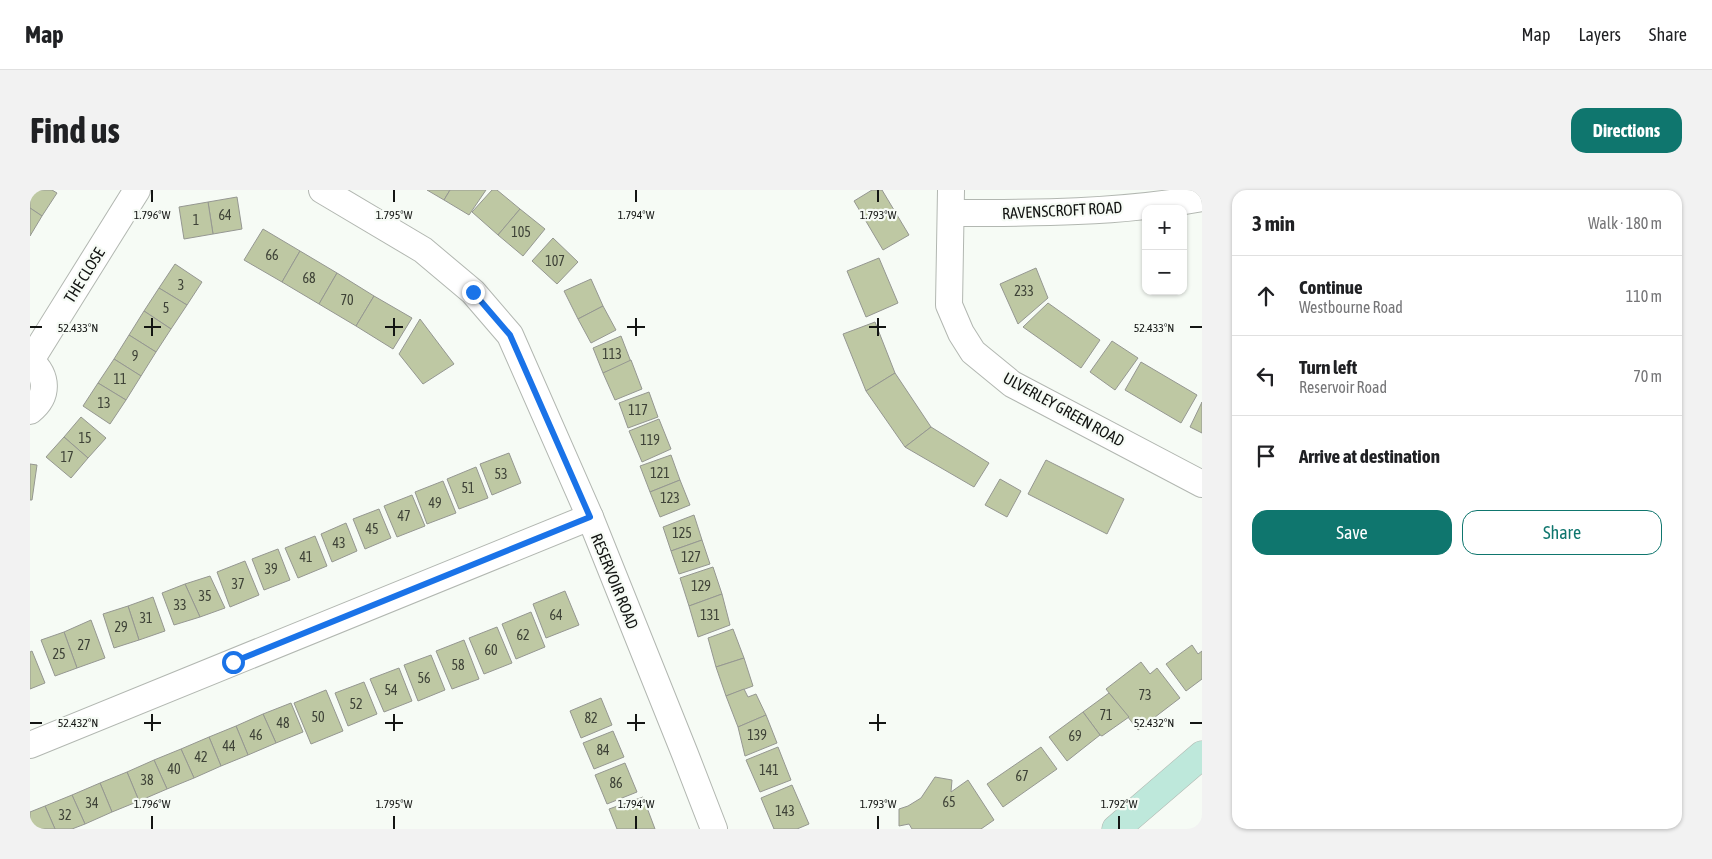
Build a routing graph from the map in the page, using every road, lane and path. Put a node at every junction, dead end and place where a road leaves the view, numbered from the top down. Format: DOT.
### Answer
graph roads {
  1 [pos="137,190"];
  2 [pos="322,190"];
  3 [pos="1202,198"];
  4 [pos="951,202"];
  5 [pos="30,360"];
  6 [pos="30,411"];
  7 [pos="1202,484"];
  8 [pos="590,517"];
  9 [pos="30,745"];
  10 [pos="1202,755"];
  11 [pos="714,829"];
  12 [pos="1116,829"];
  1 -- 5 [label="street, THE CLOSE"];
  2 -- 8 [label="street, RESERVOIR ROAD"];
  3 -- 4 [label="street, RAVENSCROFT ROAD"];
  4 -- 7 [label="street, ULVERLEY GREEN ROAD"];
  5 -- 6 [label="street, THE CLOSE"];
  8 -- 9 [label="street"];
  8 -- 11 [label="street, RESERVOIR ROAD"];
  10 -- 12 [label="street"];
}
